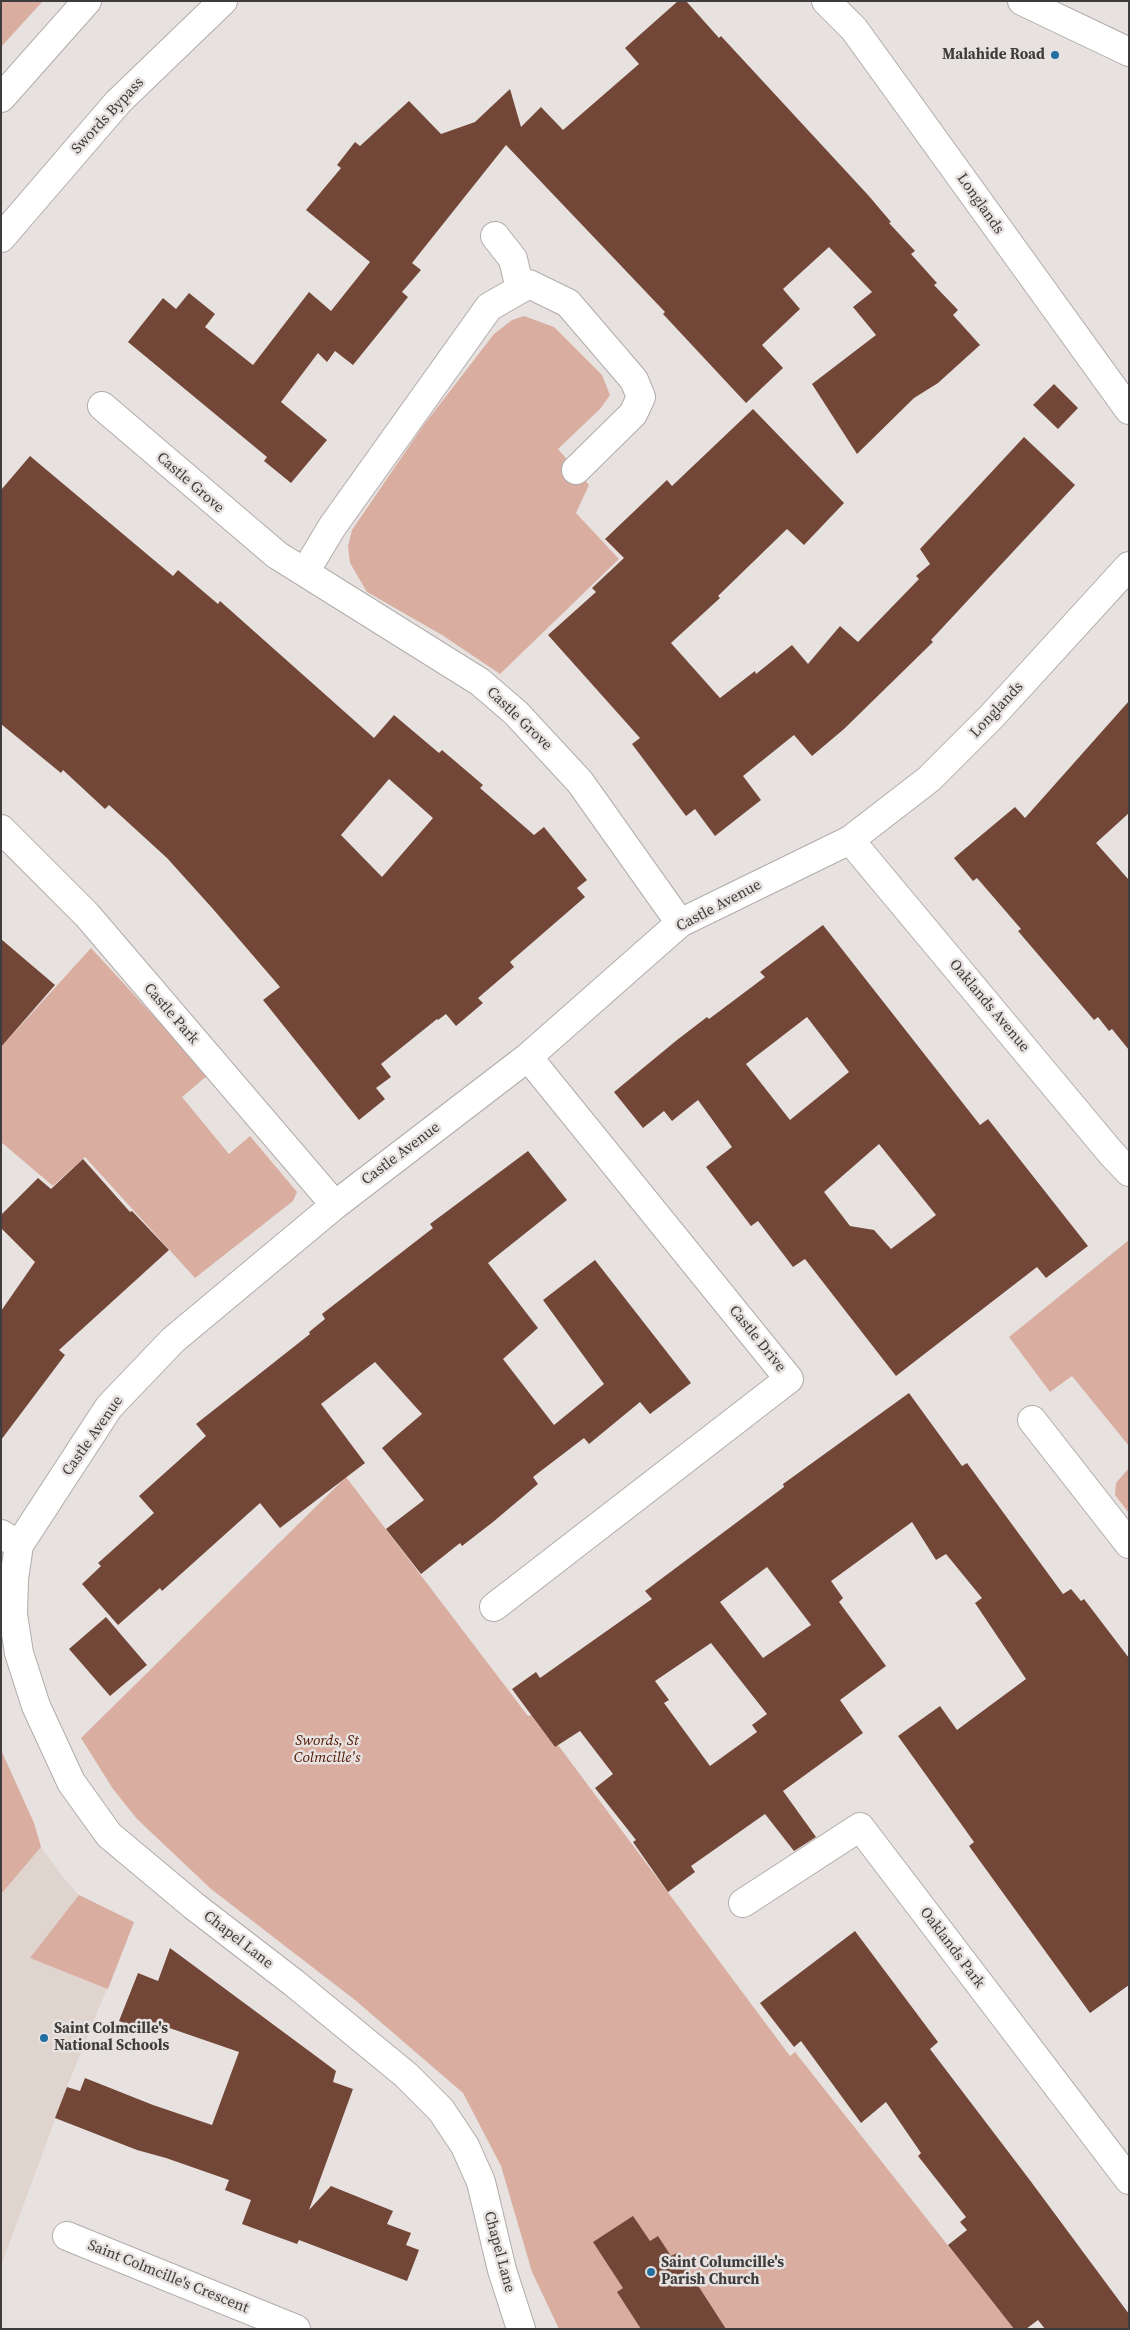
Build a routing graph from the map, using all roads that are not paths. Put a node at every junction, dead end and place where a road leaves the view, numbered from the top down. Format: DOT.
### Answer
graph roads {
  1 [pos="87,1"];
  2 [pos="223,1"];
  3 [pos="826,1"];
  4 [pos="1022,1"];
  5 [pos="1129,52"];
  6 [pos="1,98"];
  7 [pos="495,236"];
  8 [pos="1,238"];
  9 [pos="520,289"];
  10 [pos="102,406"];
  11 [pos="1129,410"];
  12 [pos="576,470"];
  13 [pos="1129,566"];
  14 [pos="305,572"];
  15 [pos="1,829"];
  16 [pos="850,840"];
  17 [pos="680,923"];
  18 [pos="528,1057"];
  19 [pos="1129,1172"];
  20 [pos="335,1205"];
  21 [pos="1032,1420"];
  22 [pos="10,1540"];
  23 [pos="1129,1544"];
  24 [pos="494,1607"];
  25 [pos="743,1903"];
  26 [pos="1129,2180"];
  27 [pos="68,2236"];
  28 [pos="296,2329"];
  29 [pos="521,2329"];
  1 -- 6 [label="street"];
  2 -- 8 [label="street, Swords Bypass"];
  3 -- 11 [label="street, Longlands"];
  4 -- 5 [label="street"];
  7 -- 9 [label="street"];
  9 -- 12 [label="street"];
  9 -- 14 [label="street"];
  10 -- 14 [label="street, Castle Grove"];
  13 -- 16 [label="street, Longlands"];
  14 -- 17 [label="street, Castle Grove"];
  15 -- 20 [label="street, Castle Park"];
  16 -- 17 [label="street, Castle Avenue"];
  16 -- 19 [label="street, Oaklands Avenue"];
  17 -- 18 [label="street, Castle Avenue"];
  18 -- 20 [label="street, Castle Avenue"];
  18 -- 24 [label="street, Castle Drive"];
  20 -- 22 [label="street, Castle Avenue"];
  21 -- 23 [label="street"];
  22 -- 29 [label="street, Chapel Lane"];
  25 -- 26 [label="street, Oaklands Park"];
  27 -- 28 [label="street, Saint Colmcille's Crescent"];
}
